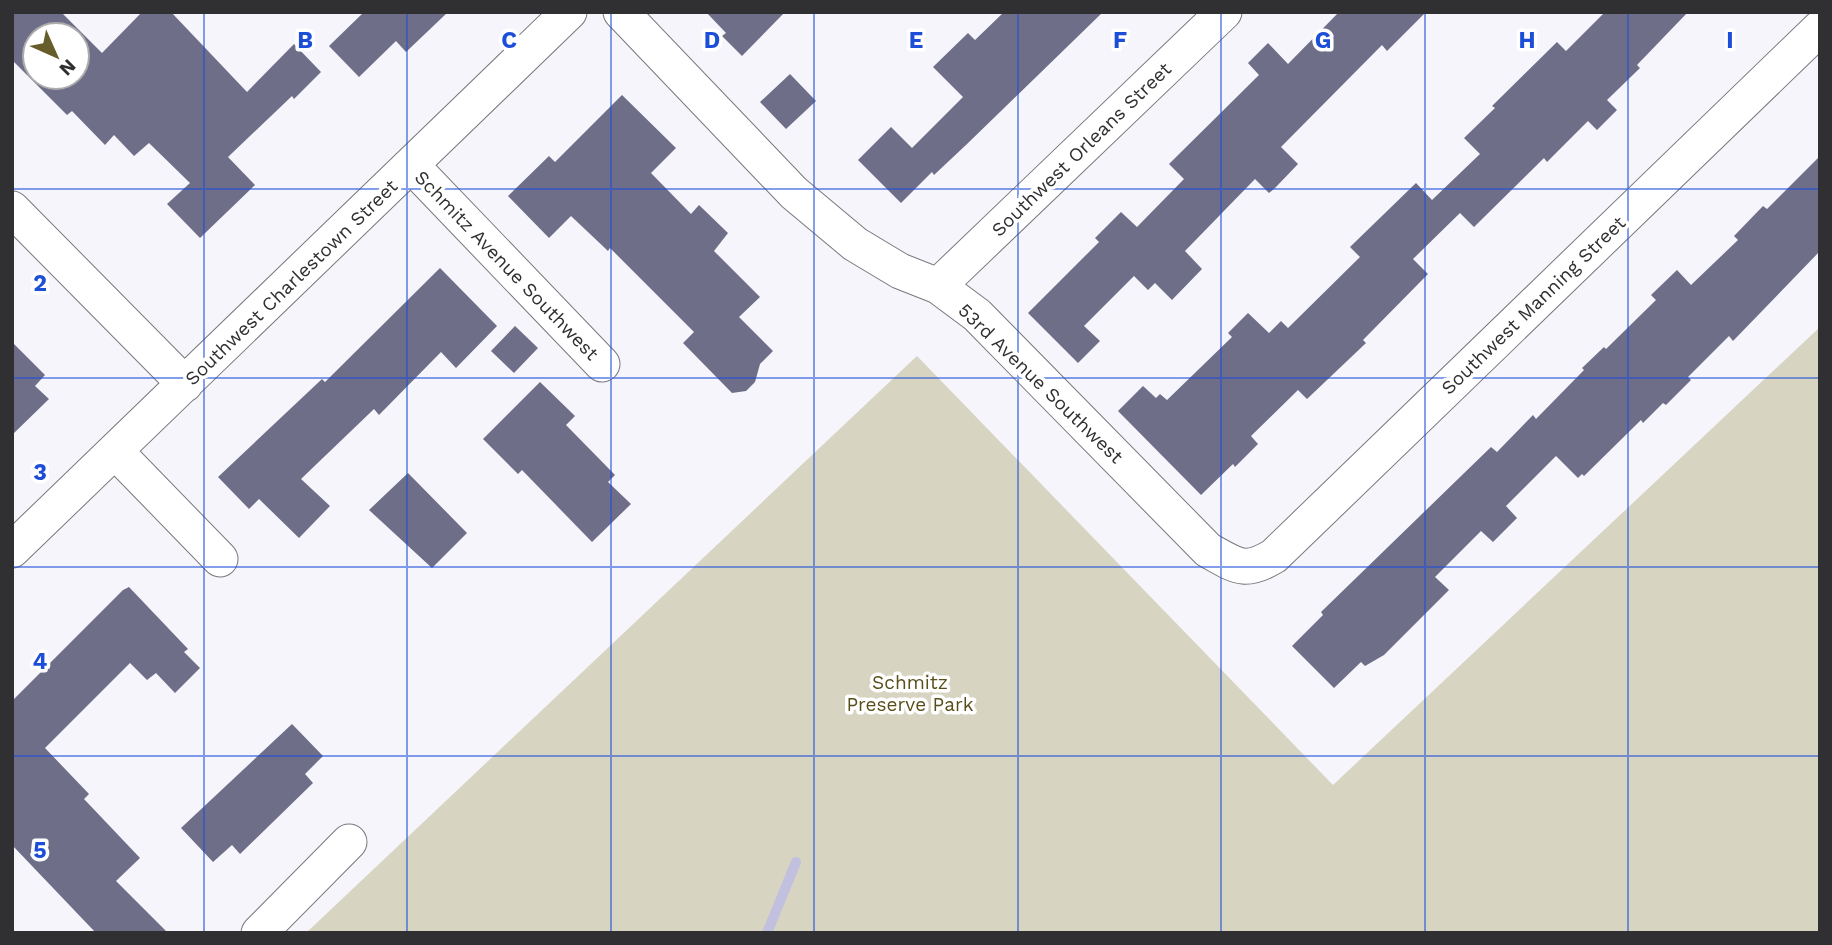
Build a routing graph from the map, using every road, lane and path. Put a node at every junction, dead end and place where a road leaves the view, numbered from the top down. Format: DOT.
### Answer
graph roads {
  1 [pos="569,12"];
  2 [pos="621,12"];
  3 [pos="1224,12"];
  4 [pos="1820,28"];
  5 [pos="412,166"];
  6 [pos="12,209"];
  7 [pos="938,286"];
  8 [pos="602,364"];
  9 [pos="185,384"];
  10 [pos="115,451"];
  11 [pos="12,550"];
  12 [pos="220,559"];
  13 [pos="1239,568"];
  14 [pos="349,842"];
  15 [pos="259,933"];
  1 -- 5 [label="street, Southwest Charlestown Street"];
  2 -- 7 [label="street, 53rd Avenue Southwest"];
  3 -- 7 [label="street, Southwest Orleans Street"];
  4 -- 13 [label="street, Southwest Manning Street"];
  5 -- 8 [label="street, Schmitz Avenue Southwest"];
  5 -- 9 [label="street, Southwest Charlestown Street"];
  6 -- 9 [label="street"];
  7 -- 13 [label="street, 53rd Avenue Southwest"];
  9 -- 10 [label="street, Southwest Charlestown Street"];
  10 -- 11 [label="street, Southwest Charlestown Street"];
  10 -- 12 [label="street"];
  14 -- 15 [label="street"];
}
